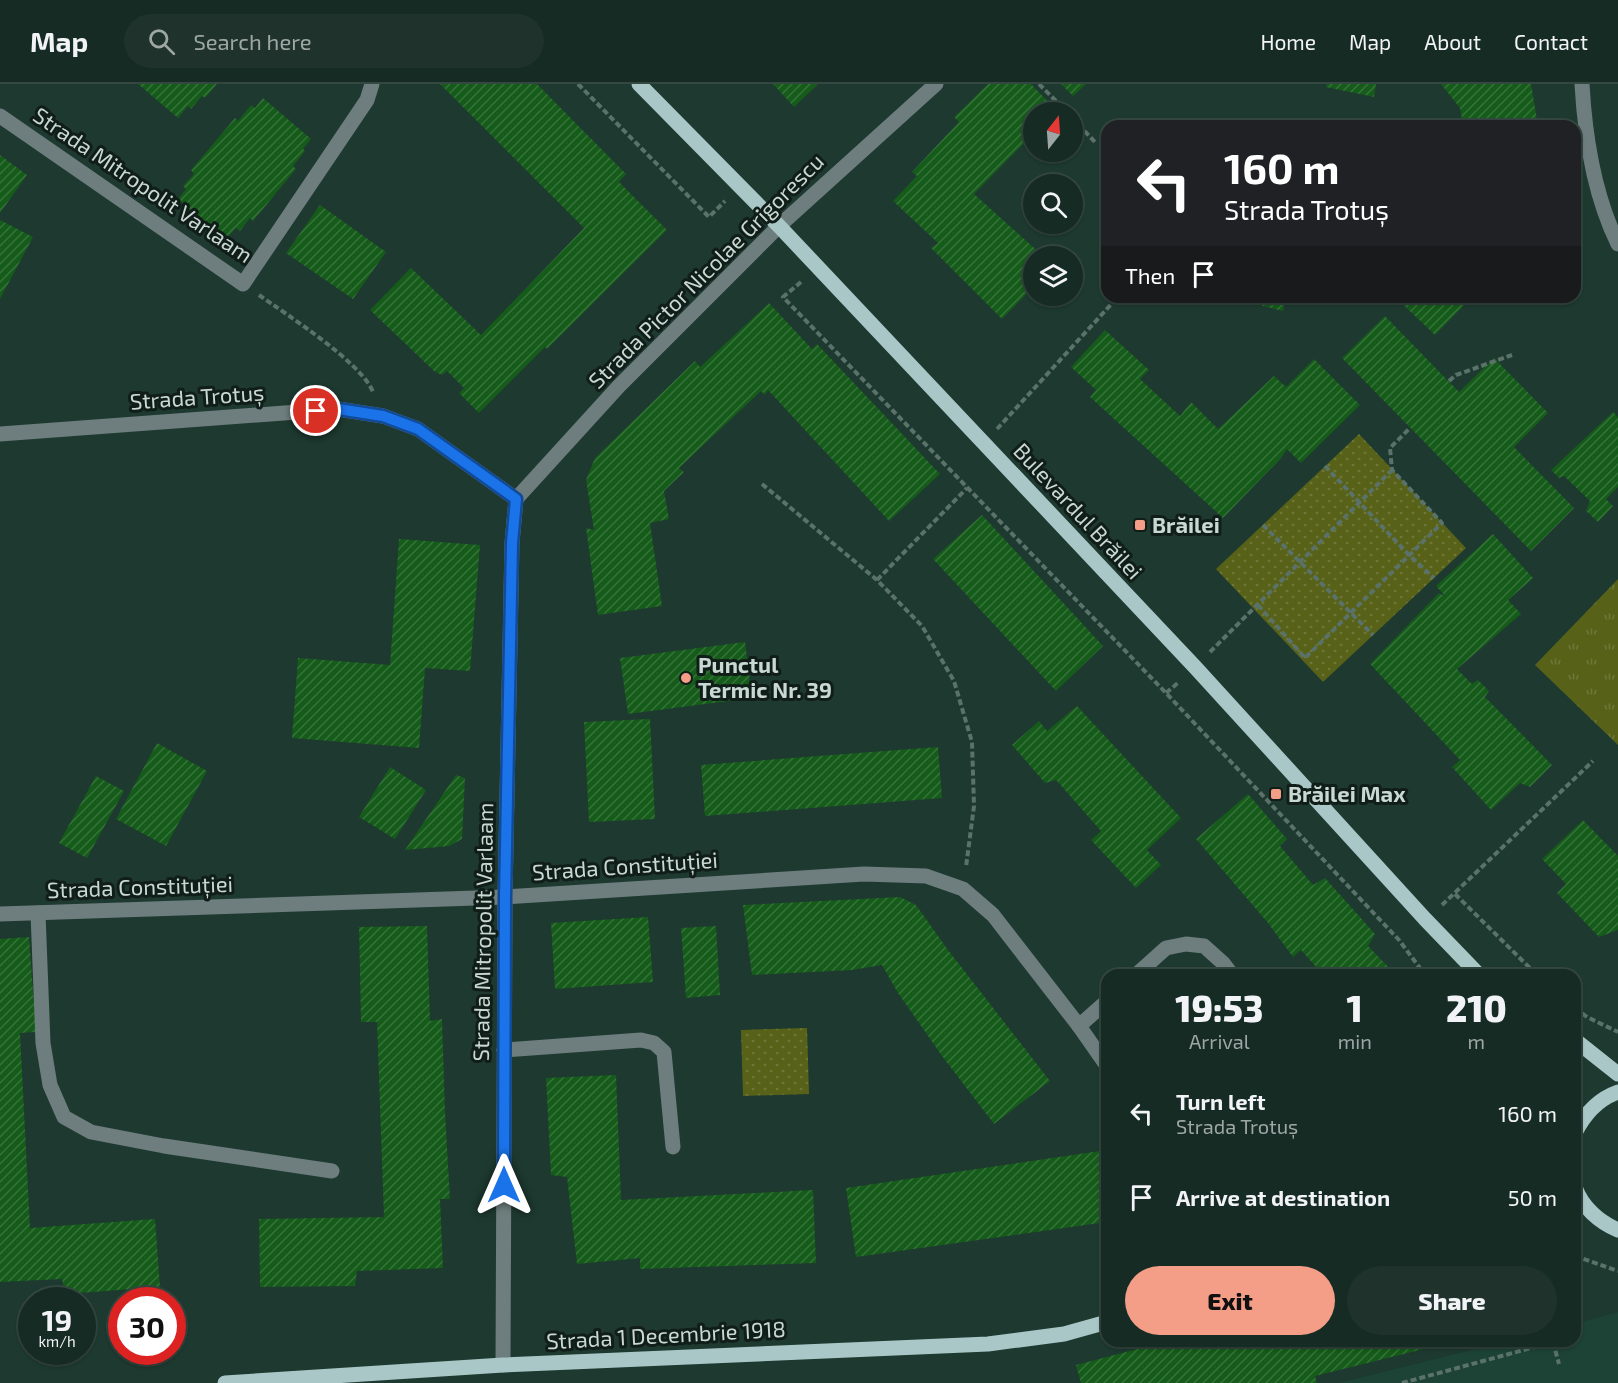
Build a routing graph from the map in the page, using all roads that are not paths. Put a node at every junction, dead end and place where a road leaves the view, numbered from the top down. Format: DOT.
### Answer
graph roads {
  1 [pos="372,84"];
  2 [pos="639,84"];
  3 [pos="936,84"];
  4 [pos="1582,84"];
  5 [pos="0,116"];
  6 [pos="779,226"];
  7 [pos="1618,244"];
  8 [pos="0,434"];
  9 [pos="516,499"];
  10 [pos="505,897"];
  11 [pos="38,913"];
  12 [pos="0,914"];
  13 [pos="1143,969"];
  14 [pos="1228,969"];
  15 [pos="1473,969"];
  16 [pos="1101,1006"];
  17 [pos="1079,1026"];
  18 [pos="1581,1045"];
  19 [pos="504,1050"];
  20 [pos="1101,1057"];
  21 [pos="1618,1074"];
  22 [pos="1618,1092"];
  23 [pos="1581,1122"];
  24 [pos="673,1147"];
  25 [pos="332,1171"];
  26 [pos="1581,1197"];
  27 [pos="1591,1213"];
  28 [pos="1581,1214"];
  29 [pos="1618,1230"];
  30 [pos="1101,1324"];
  31 [pos="503,1365"];
  32 [pos="225,1383"];
  1 -- 5 [label="street, Strada Mitropolit Varlaam"];
  2 -- 6 [label="main road, Bulevardul Brăilei"];
  3 -- 6 [label="street, Strada Pictor Nicolae Grigorescu"];
  4 -- 7 [label="street"];
  6 -- 9 [label="street, Strada Pictor Nicolae Grigorescu"];
  6 -- 15 [label="main road, Bulevardul Brăilei"];
  8 -- 9 [label="street, Strada Trotuș"];
  9 -- 10 [label="street, Strada Mitropolit Varlaam"];
  10 -- 11 [label="street, Strada Constituției"];
  10 -- 17 [label="street, Strada Constituției"];
  10 -- 19 [label="street, Strada Mitropolit Varlaam"];
  11 -- 12 [label="street, Strada Constituției"];
  11 -- 25 [label="street"];
  13 -- 14 [label="street"];
  16 -- 17 [label="street"];
  17 -- 20 [label="street, Strada Constituției"];
  18 -- 21 [label="main road"];
  19 -- 24 [label="street"];
  19 -- 31 [label="street, Strada Mitropolit Varlaam"];
  22 -- 23 [label="main road"];
  26 -- 27 [label="main road"];
  27 -- 28 [label="main road"];
  27 -- 29 [label="main road"];
  30 -- 31 [label="main road, Strada 1 Decembrie 1918"];
  31 -- 32 [label="main road, Strada 1 Decembrie 1918"];
}
